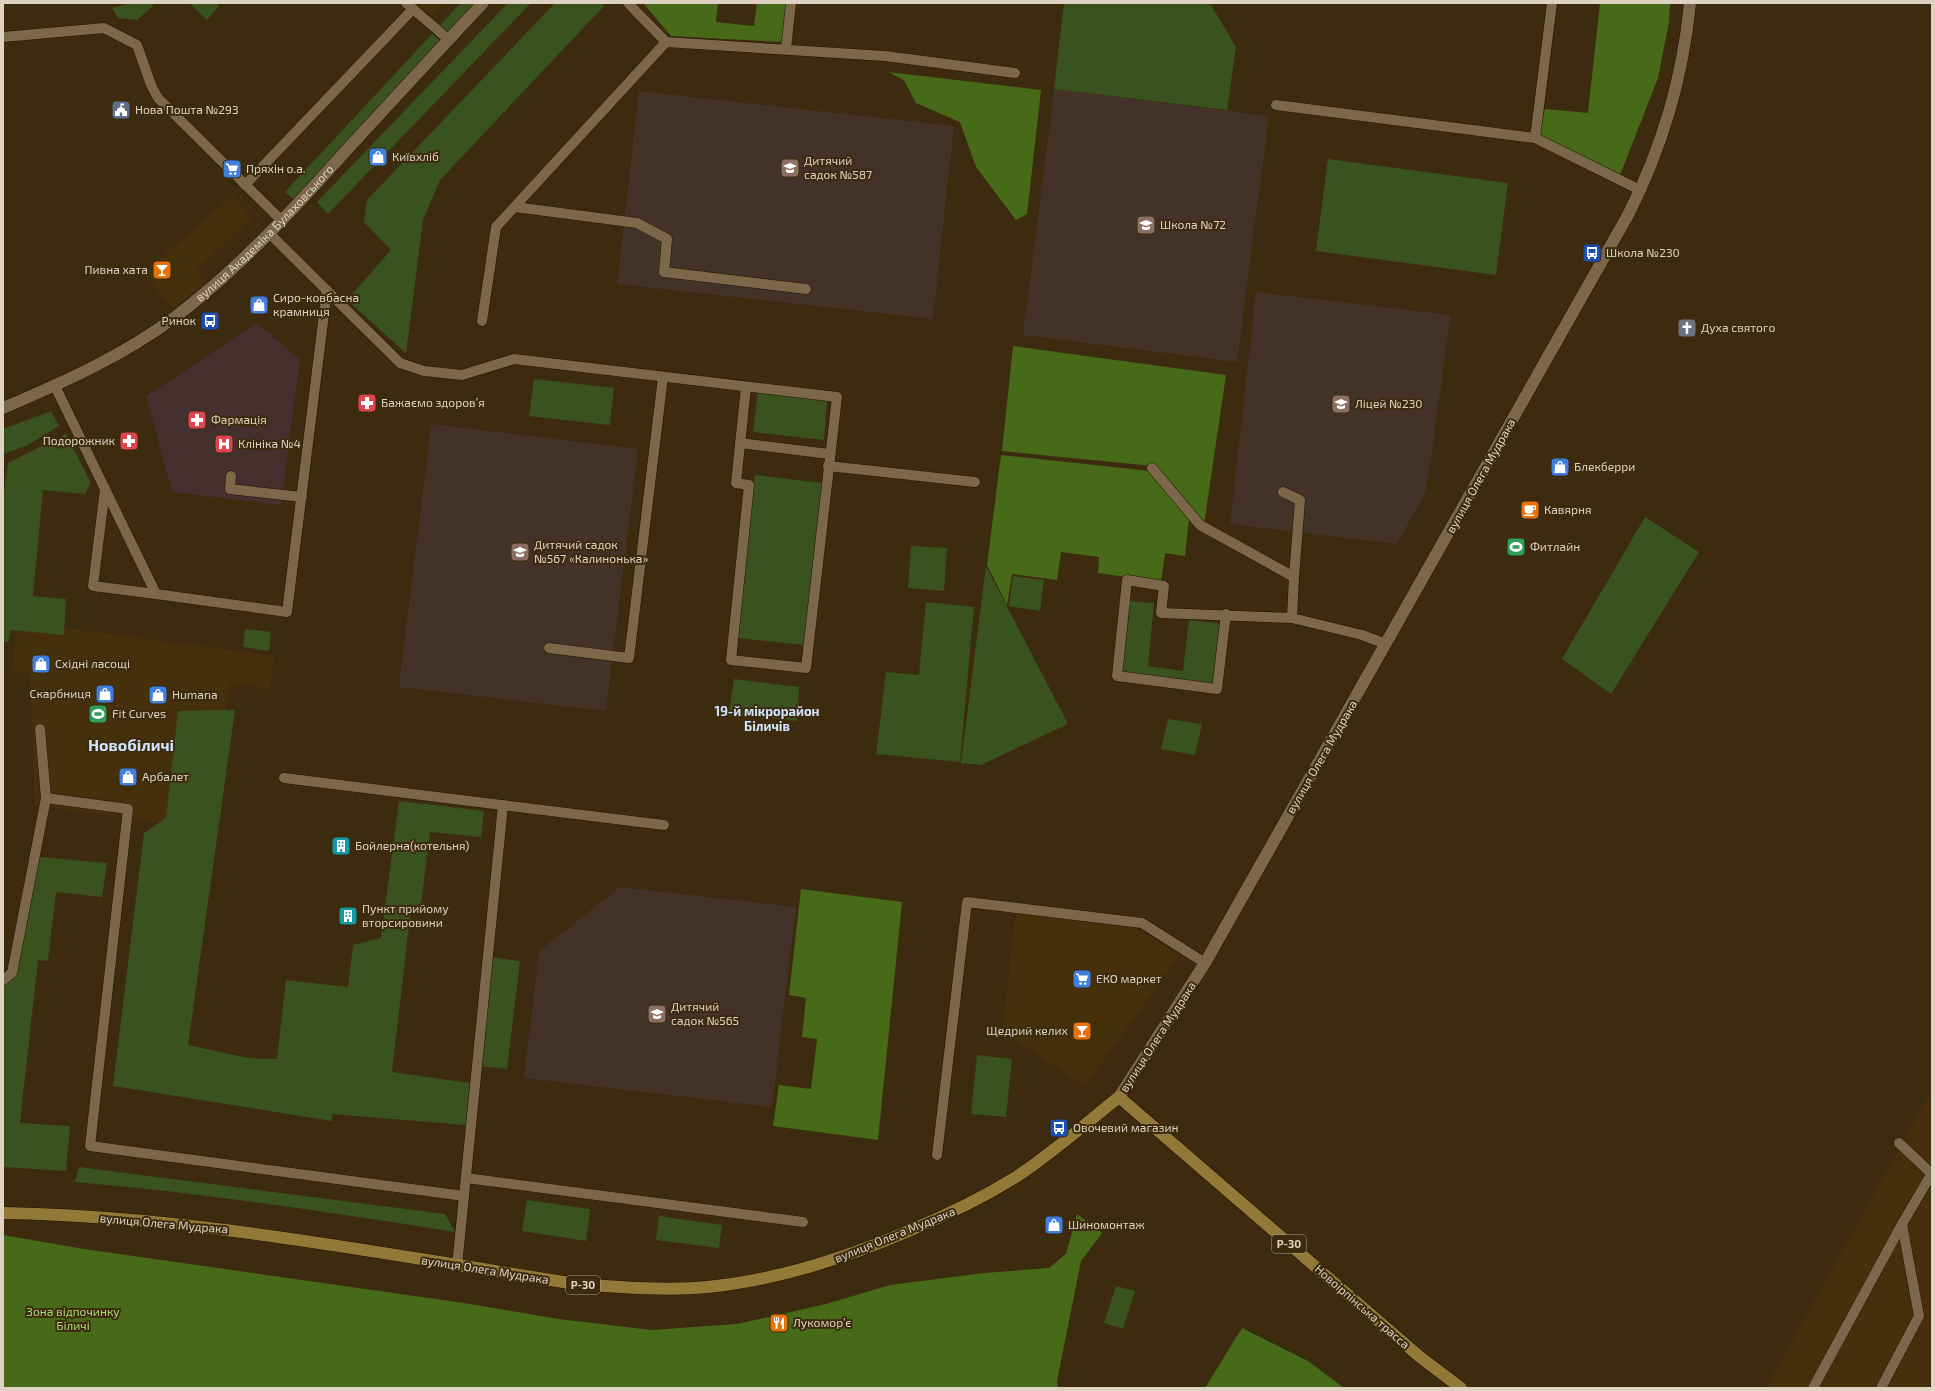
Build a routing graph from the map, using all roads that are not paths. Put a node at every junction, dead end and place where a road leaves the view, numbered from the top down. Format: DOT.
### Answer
graph roads {
  1 [pos="483,3"];
  2 [pos="628,3"];
  3 [pos="791,3"];
  4 [pos="1552,3"];
  5 [pos="1690,3"];
  6 [pos="409,6"];
  7 [pos="3,37"];
  8 [pos="448,39"];
  9 [pos="666,42"];
  10 [pos="786,49"];
  11 [pos="1015,73"];
  12 [pos="1276,105"];
  13 [pos="1535,138"];
  14 [pos="246,185"];
  15 [pos="1640,190"];
  16 [pos="515,207"];
  17 [pos="281,220"];
  18 [pos="269,233"];
  19 [pos="806,289"];
  20 [pos="327,290"];
  21 [pos="482,321"];
  22 [pos="663,377"];
  23 [pos="54,386"];
  24 [pos="746,387"];
  25 [pos="3,408"];
  26 [pos="740,444"];
  27 [pos="829,454"];
  28 [pos="828,466"];
  29 [pos="1152,468"];
  30 [pos="232,476"];
  31 [pos="975,482"];
  32 [pos="105,489"];
  33 [pos="1282,492"];
  34 [pos="302,497"];
  35 [pos="1294,577"];
  36 [pos="156,594"];
  37 [pos="1226,614"];
  38 [pos="1292,618"];
  39 [pos="1386,644"];
  40 [pos="549,648"];
  41 [pos="40,730"];
  42 [pos="284,778"];
  43 [pos="46,798"];
  44 [pos="503,805"];
  45 [pos="664,825"];
  46 [pos="1205,962"];
  47 [pos="3,980"];
  48 [pos="1119,1097"];
  49 [pos="1899,1143"];
  50 [pos="937,1155"];
  51 [pos="1932,1174"];
  52 [pos="466,1178"];
  53 [pos="464,1196"];
  54 [pos="3,1213"];
  55 [pos="803,1222"];
  56 [pos="1902,1224"];
  57 [pos="457,1266"];
  58 [pos="1461,1388"];
  59 [pos="1813,1388"];
  60 [pos="1881,1388"];
  1 -- 8 [label="street, вулиця Академіка Булаховського"];
  2 -- 9 [label="lane"];
  3 -- 10 [label="lane"];
  4 -- 13 [label="lane"];
  5 -- 15 [label="street, вулиця Олега Мудрака"];
  6 -- 8 [label="lane"];
  6 -- 14 [label="lane"];
  7 -- 14 [label="lane"];
  8 -- 17 [label="street, вулиця Академіка Булаховського"];
  9 -- 10 [label="lane"];
  9 -- 16 [label="lane"];
  10 -- 11 [label="lane"];
  12 -- 13 [label="lane"];
  13 -- 15 [label="lane"];
  14 -- 17 [label="lane"];
  15 -- 39 [label="street, вулиця Олега Мудрака"];
  16 -- 19 [label="lane"];
  16 -- 21 [label="lane"];
  17 -- 18 [label="street, вулиця Академіка Булаховського"];
  18 -- 20 [label="lane"];
  18 -- 23 [label="street, вулиця Академіка Булаховського"];
  20 -- 22 [label="lane"];
  20 -- 34 [label="lane"];
  22 -- 24 [label="lane"];
  22 -- 40 [label="lane"];
  23 -- 25 [label="street, вулиця Академіка Булаховського"];
  23 -- 32 [label="lane"];
  24 -- 26 [label="lane"];
  24 -- 27 [label="lane"];
  26 -- 27 [label="lane"];
  26 -- 28 [label="lane"];
  27 -- 28 [label="lane"];
  28 -- 31 [label="lane"];
  29 -- 35 [label="lane"];
  30 -- 34 [label="lane"];
  32 -- 36 [label="lane"];
  32 -- 36 [label="lane"];
  33 -- 35 [label="lane"];
  34 -- 36 [label="lane"];
  35 -- 38 [label="lane"];
  37 -- 37 [label="lane"];
  37 -- 38 [label="lane"];
  38 -- 39 [label="lane"];
  39 -- 46 [label="street, вулиця Олега Мудрака"];
  41 -- 43 [label="lane"];
  42 -- 44 [label="lane"];
  43 -- 47 [label="lane"];
  43 -- 53 [label="lane"];
  44 -- 45 [label="lane"];
  44 -- 52 [label="lane"];
  46 -- 48 [label="street, вулиця Олега Мудрака"];
  46 -- 50 [label="lane"];
  48 -- 57 [label="main road, вулиця Олега Мудрака / Р-30"];
  48 -- 58 [label="main road, Новоірпінська трасса / Р-30"];
  49 -- 51 [label="lane"];
  51 -- 56 [label="lane"];
  52 -- 53 [label="lane"];
  52 -- 55 [label="lane"];
  53 -- 57 [label="lane"];
  54 -- 57 [label="main road, вулиця Олега Мудрака / Р-30"];
  56 -- 59 [label="lane"];
  56 -- 60 [label="lane"];
}
